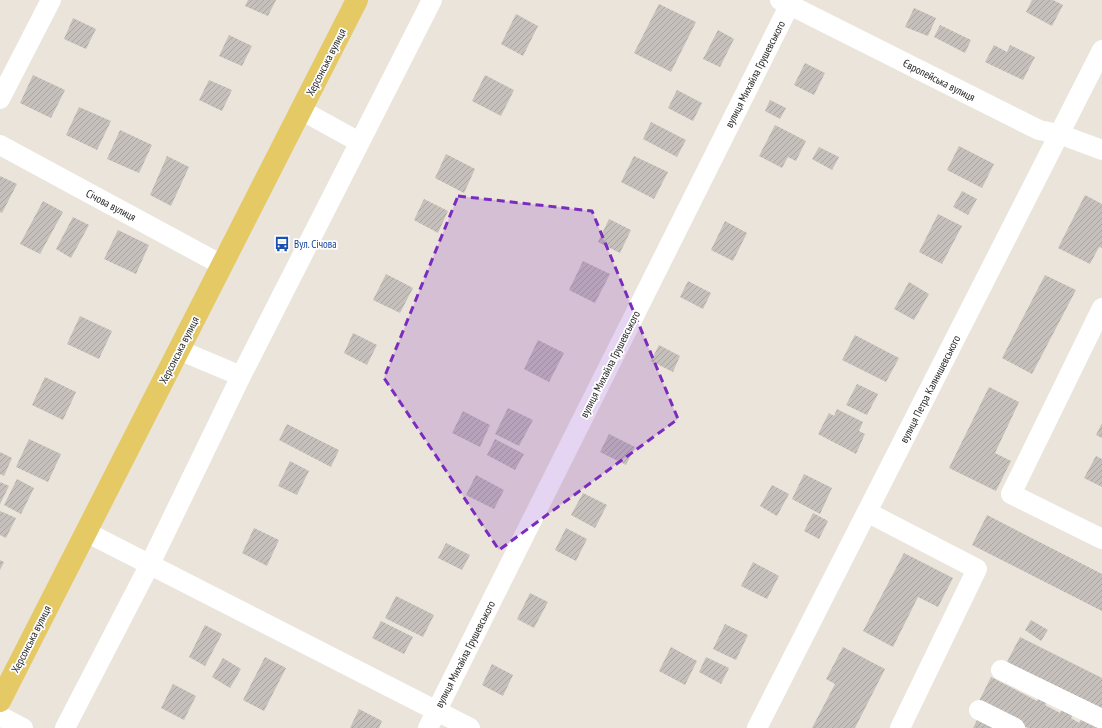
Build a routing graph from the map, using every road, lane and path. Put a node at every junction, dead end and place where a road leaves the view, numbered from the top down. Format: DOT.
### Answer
graph roads {
  1 [pos="51,0"];
  2 [pos="357,0"];
  3 [pos="432,0"];
  4 [pos="788,2"];
  5 [pos="1102,50"];
  6 [pos="0,98"];
  7 [pos="301,110"];
  8 [pos="1059,134"];
  9 [pos="359,142"];
  10 [pos="0,145"];
  11 [pos="1102,150"];
  12 [pos="222,265"];
  13 [pos="1102,308"];
  14 [pos="179,350"];
  15 [pos="241,376"];
  16 [pos="867,512"];
  17 [pos="86,532"];
  18 [pos="1102,539"];
  19 [pos="150,564"];
  20 [pos="1001,670"];
  21 [pos="0,701"];
  22 [pos="979,710"];
  23 [pos="0,716"];
  24 [pos="1102,719"];
  25 [pos="432,720"];
  26 [pos="23,728"];
  27 [pos="65,728"];
  28 [pos="470,728"];
  29 [pos="757,728"];
  30 [pos="900,728"];
  31 [pos="1015,728"];
  1 -- 6 [label="street"];
  2 -- 7 [label="main road, Херсонська вулиця"];
  3 -- 9 [label="street"];
  4 -- 8 [label="street, Європейська вулиця"];
  4 -- 25 [label="street, вулиця Михайла Грушевського"];
  5 -- 8 [label="street, вулиця Петра Калнишевського"];
  7 -- 9 [label="street"];
  7 -- 12 [label="main road, Херсонська вулиця"];
  8 -- 11 [label="street, Європейська вулиця"];
  8 -- 16 [label="street, вулиця Петра Калнишевського"];
  9 -- 15 [label="street"];
  10 -- 12 [label="street, Січова вулиця"];
  12 -- 14 [label="main road, Херсонська вулиця"];
  13 -- 18 [label="street"];
  14 -- 15 [label="street"];
  14 -- 17 [label="main road, Херсонська вулиця"];
  15 -- 19 [label="street"];
  16 -- 29 [label="street, вулиця Петра Калнишевського"];
  16 -- 30 [label="street"];
  17 -- 19 [label="street"];
  17 -- 21 [label="main road, Херсонська вулиця"];
  19 -- 25 [label="street"];
  19 -- 27 [label="street"];
  20 -- 24 [label="street"];
  22 -- 31 [label="street"];
  23 -- 26 [label="street"];
  25 -- 28 [label="street"];
}
